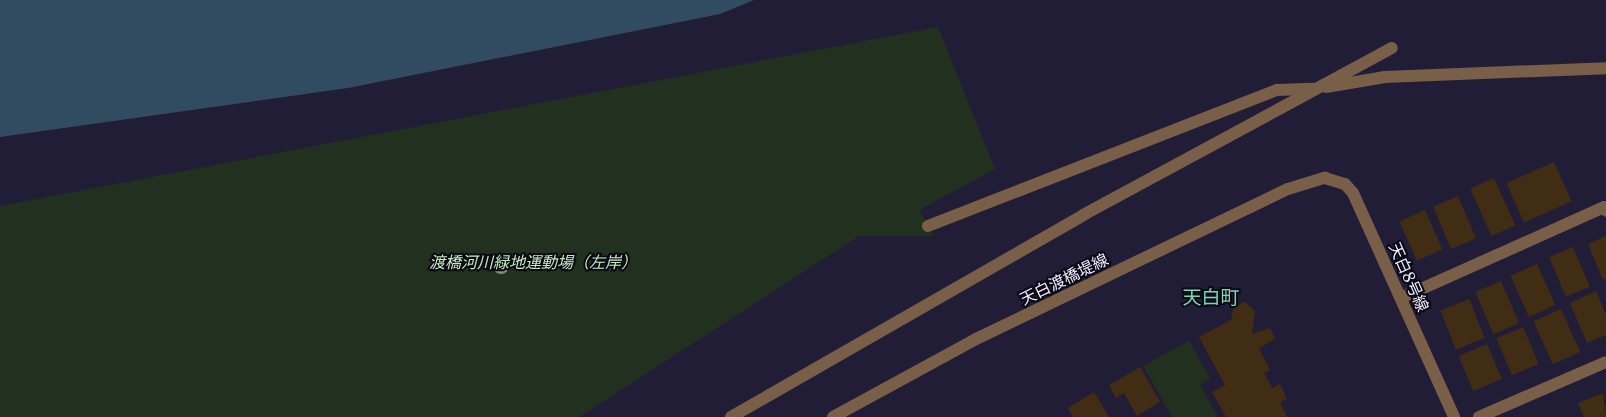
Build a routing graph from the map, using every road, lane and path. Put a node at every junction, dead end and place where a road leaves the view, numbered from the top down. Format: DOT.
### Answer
graph roads {
  1 [pos="1392,48"];
  2 [pos="1606,68"];
  3 [pos="1314,89"];
  4 [pos="1313,179"];
  5 [pos="1606,211"];
  6 [pos="928,226"];
  7 [pos="1400,298"];
  8 [pos="1606,362"];
  9 [pos="731,417"];
  10 [pos="832,417"];
  11 [pos="1454,417"];
  12 [pos="1479,417"];
  1 -- 3 [label="street"];
  2 -- 3 [label="street"];
  3 -- 6 [label="street"];
  3 -- 9 [label="street"];
  4 -- 7 [label="street, 天白8号線"];
  4 -- 10 [label="street, 天白渡橋堤線"];
  5 -- 7 [label="street"];
  7 -- 11 [label="street, 天白8号線"];
  8 -- 12 [label="street"];
}
